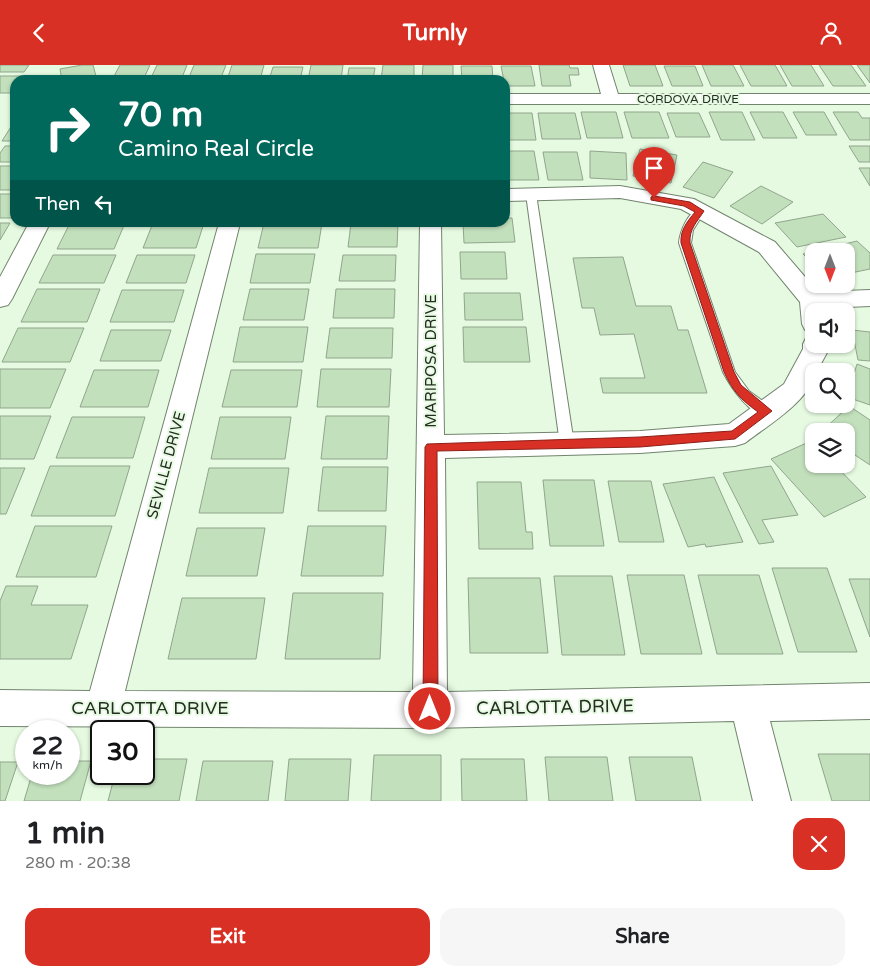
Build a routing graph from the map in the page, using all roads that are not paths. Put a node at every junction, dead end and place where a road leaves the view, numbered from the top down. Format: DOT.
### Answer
graph roads {
  1 [pos="601,65"];
  2 [pos="510,99"];
  3 [pos="611,99"];
  4 [pos="870,99"];
  5 [pos="531,194"];
  6 [pos="510,195"];
  7 [pos="700,211"];
  8 [pos="37,227"];
  9 [pos="228,227"];
  10 [pos="431,227"];
  11 [pos="870,298"];
  12 [pos="0,299"];
  13 [pos="812,301"];
  14 [pos="814,353"];
  15 [pos="766,411"];
  16 [pos="567,444"];
  17 [pos="431,447"];
  18 [pos="870,701"];
  19 [pos="747,702"];
  20 [pos="103,707"];
  21 [pos="0,708"];
  22 [pos="430,709"];
  23 [pos="772,801"];
  1 -- 3 [label="street"];
  2 -- 3 [label="street, CORDOVA DRIVE"];
  3 -- 4 [label="street, CORDOVA DRIVE"];
  5 -- 6 [label="street"];
  5 -- 7 [label="street"];
  5 -- 16 [label="lane"];
  7 -- 13 [label="street"];
  7 -- 15 [label="lane"];
  8 -- 12 [label="street"];
  9 -- 20 [label="street, SEVILLE DRIVE"];
  10 -- 17 [label="street, MARIPOSA DRIVE"];
  11 -- 13 [label="street"];
  14 -- 15 [label="street"];
  15 -- 16 [label="street"];
  16 -- 17 [label="street"];
  17 -- 22 [label="street, MARIPOSA DRIVE"];
  18 -- 19 [label="street, CARLOTTA DRIVE"];
  19 -- 22 [label="street, CARLOTTA DRIVE"];
  19 -- 23 [label="street"];
  20 -- 21 [label="street, CARLOTTA DRIVE"];
  20 -- 22 [label="street, CARLOTTA DRIVE"];
}
